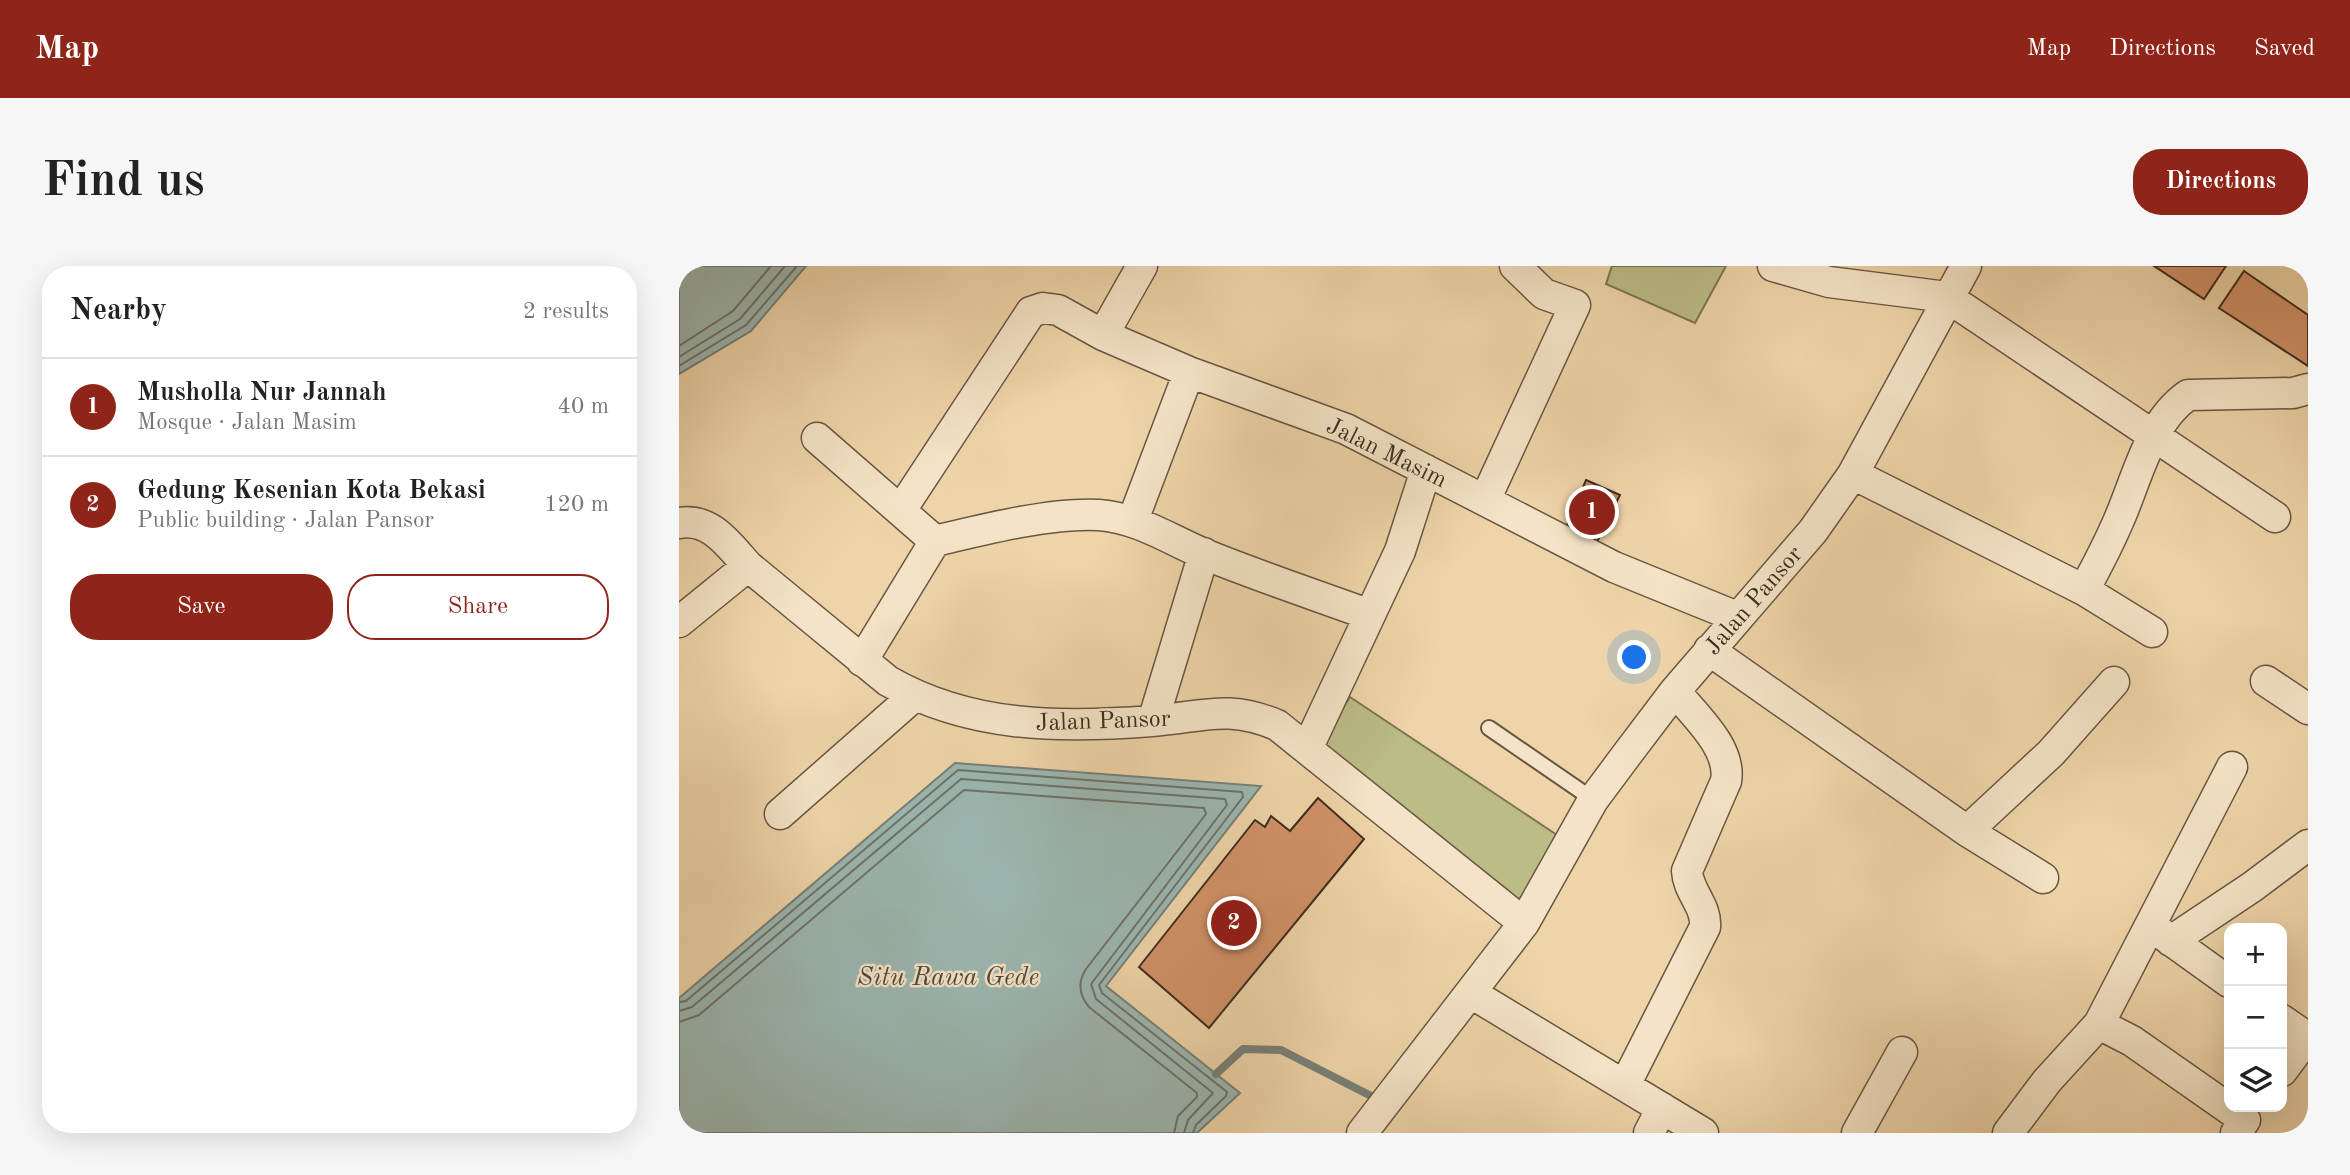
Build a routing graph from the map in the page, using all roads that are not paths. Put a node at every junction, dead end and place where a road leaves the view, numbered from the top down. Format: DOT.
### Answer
graph roads {
  1 [pos="1142,266"];
  2 [pos="1515,266"];
  3 [pos="1773,266"];
  4 [pos="1966,266"];
  5 [pos="1947,297"];
  6 [pos="1103,335"];
  7 [pos="1189,372"];
  8 [pos="2308,389"];
  9 [pos="2153,436"];
  10 [pos="817,438"];
  11 [pos="1426,470"];
  12 [pos="1853,474"];
  13 [pos="1485,500"];
  14 [pos="901,510"];
  15 [pos="2275,517"];
  16 [pos="1133,520"];
  17 [pos="679,523"];
  18 [pos="935,541"];
  19 [pos="1203,553"];
  20 [pos="747,566"];
  21 [pos="2084,590"];
  22 [pos="1370,615"];
  23 [pos="1737,618"];
  24 [pos="679,622"];
  25 [pos="2152,632"];
  26 [pos="1709,650"];
  27 [pos="862,661"];
  28 [pos="2266,681"];
  29 [pos="2114,682"];
  30 [pos="1675,691"];
  31 [pos="914,696"];
  32 [pos="2308,709"];
  33 [pos="1153,721"];
  34 [pos="1489,729"];
  35 [pos="1307,749"];
  36 [pos="2232,767"];
  37 [pos="1591,798"];
  38 [pos="780,814"];
  39 [pos="1967,831"];
  40 [pos="2308,845"];
  41 [pos="2043,878"];
  42 [pos="1524,923"];
  43 [pos="2161,933"];
  44 [pos="2224,978"];
  45 [pos="1471,993"];
  46 [pos="2287,1023"];
  47 [pos="2099,1024"];
  48 [pos="2308,1037"];
  49 [pos="1902,1052"];
  50 [pos="2287,1064"];
  51 [pos="1625,1085"];
  52 [pos="1656,1120"];
  53 [pos="2246,1120"];
  54 [pos="1362,1133"];
  55 [pos="1703,1133"];
  56 [pos="1857,1133"];
  57 [pos="2008,1133"];
  1 -- 6 [label="street"];
  2 -- 13 [label="street"];
  3 -- 5 [label="street"];
  4 -- 5 [label="street, Jalan Pansor"];
  5 -- 9 [label="street"];
  5 -- 12 [label="street, Jalan Pansor"];
  6 -- 7 [label="street, Jalan Masim"];
  6 -- 14 [label="street, Jalan Masim"];
  7 -- 11 [label="street, Jalan Masim"];
  7 -- 16 [label="street"];
  8 -- 9 [label="street"];
  9 -- 15 [label="street"];
  9 -- 21 [label="street"];
  10 -- 14 [label="street"];
  11 -- 13 [label="street, Jalan Masim"];
  11 -- 22 [label="street"];
  12 -- 21 [label="street"];
  12 -- 23 [label="street, Jalan Pansor"];
  13 -- 23 [label="street, Jalan Masim"];
  14 -- 18 [label="street"];
  16 -- 18 [label="street"];
  16 -- 19 [label="street"];
  17 -- 20 [label="street, Jalan Pansor"];
  18 -- 27 [label="street"];
  19 -- 22 [label="street"];
  19 -- 33 [label="street"];
  20 -- 24 [label="street"];
  20 -- 27 [label="street, Jalan Pansor"];
  21 -- 25 [label="street"];
  22 -- 35 [label="street"];
  23 -- 26 [label="street, Jalan Pansor"];
  26 -- 30 [label="street, Jalan Pansor"];
  26 -- 39 [label="street"];
  27 -- 31 [label="street, Jalan Pansor"];
  28 -- 32 [label="street"];
  29 -- 39 [label="street"];
  30 -- 37 [label="street, Jalan Pansor"];
  30 -- 51 [label="street"];
  31 -- 33 [label="street, Jalan Pansor"];
  31 -- 38 [label="street"];
  33 -- 35 [label="street, Jalan Pansor"];
  34 -- 37 [label="lane"];
  35 -- 42 [label="street, Jalan Pansor"];
  36 -- 43 [label="street"];
  37 -- 42 [label="street, Jalan Pansor"];
  39 -- 41 [label="street"];
  40 -- 43 [label="street"];
  42 -- 45 [label="street, Jalan Pansor"];
  43 -- 44 [label="street"];
  43 -- 47 [label="street"];
  45 -- 51 [label="street"];
  45 -- 54 [label="street, Jalan Pansor"];
  46 -- 48 [label="street"];
  47 -- 53 [label="street"];
  47 -- 57 [label="street"];
  48 -- 50 [label="street"];
  49 -- 56 [label="street"];
  51 -- 52 [label="street"];
  52 -- 55 [label="street"];
}
